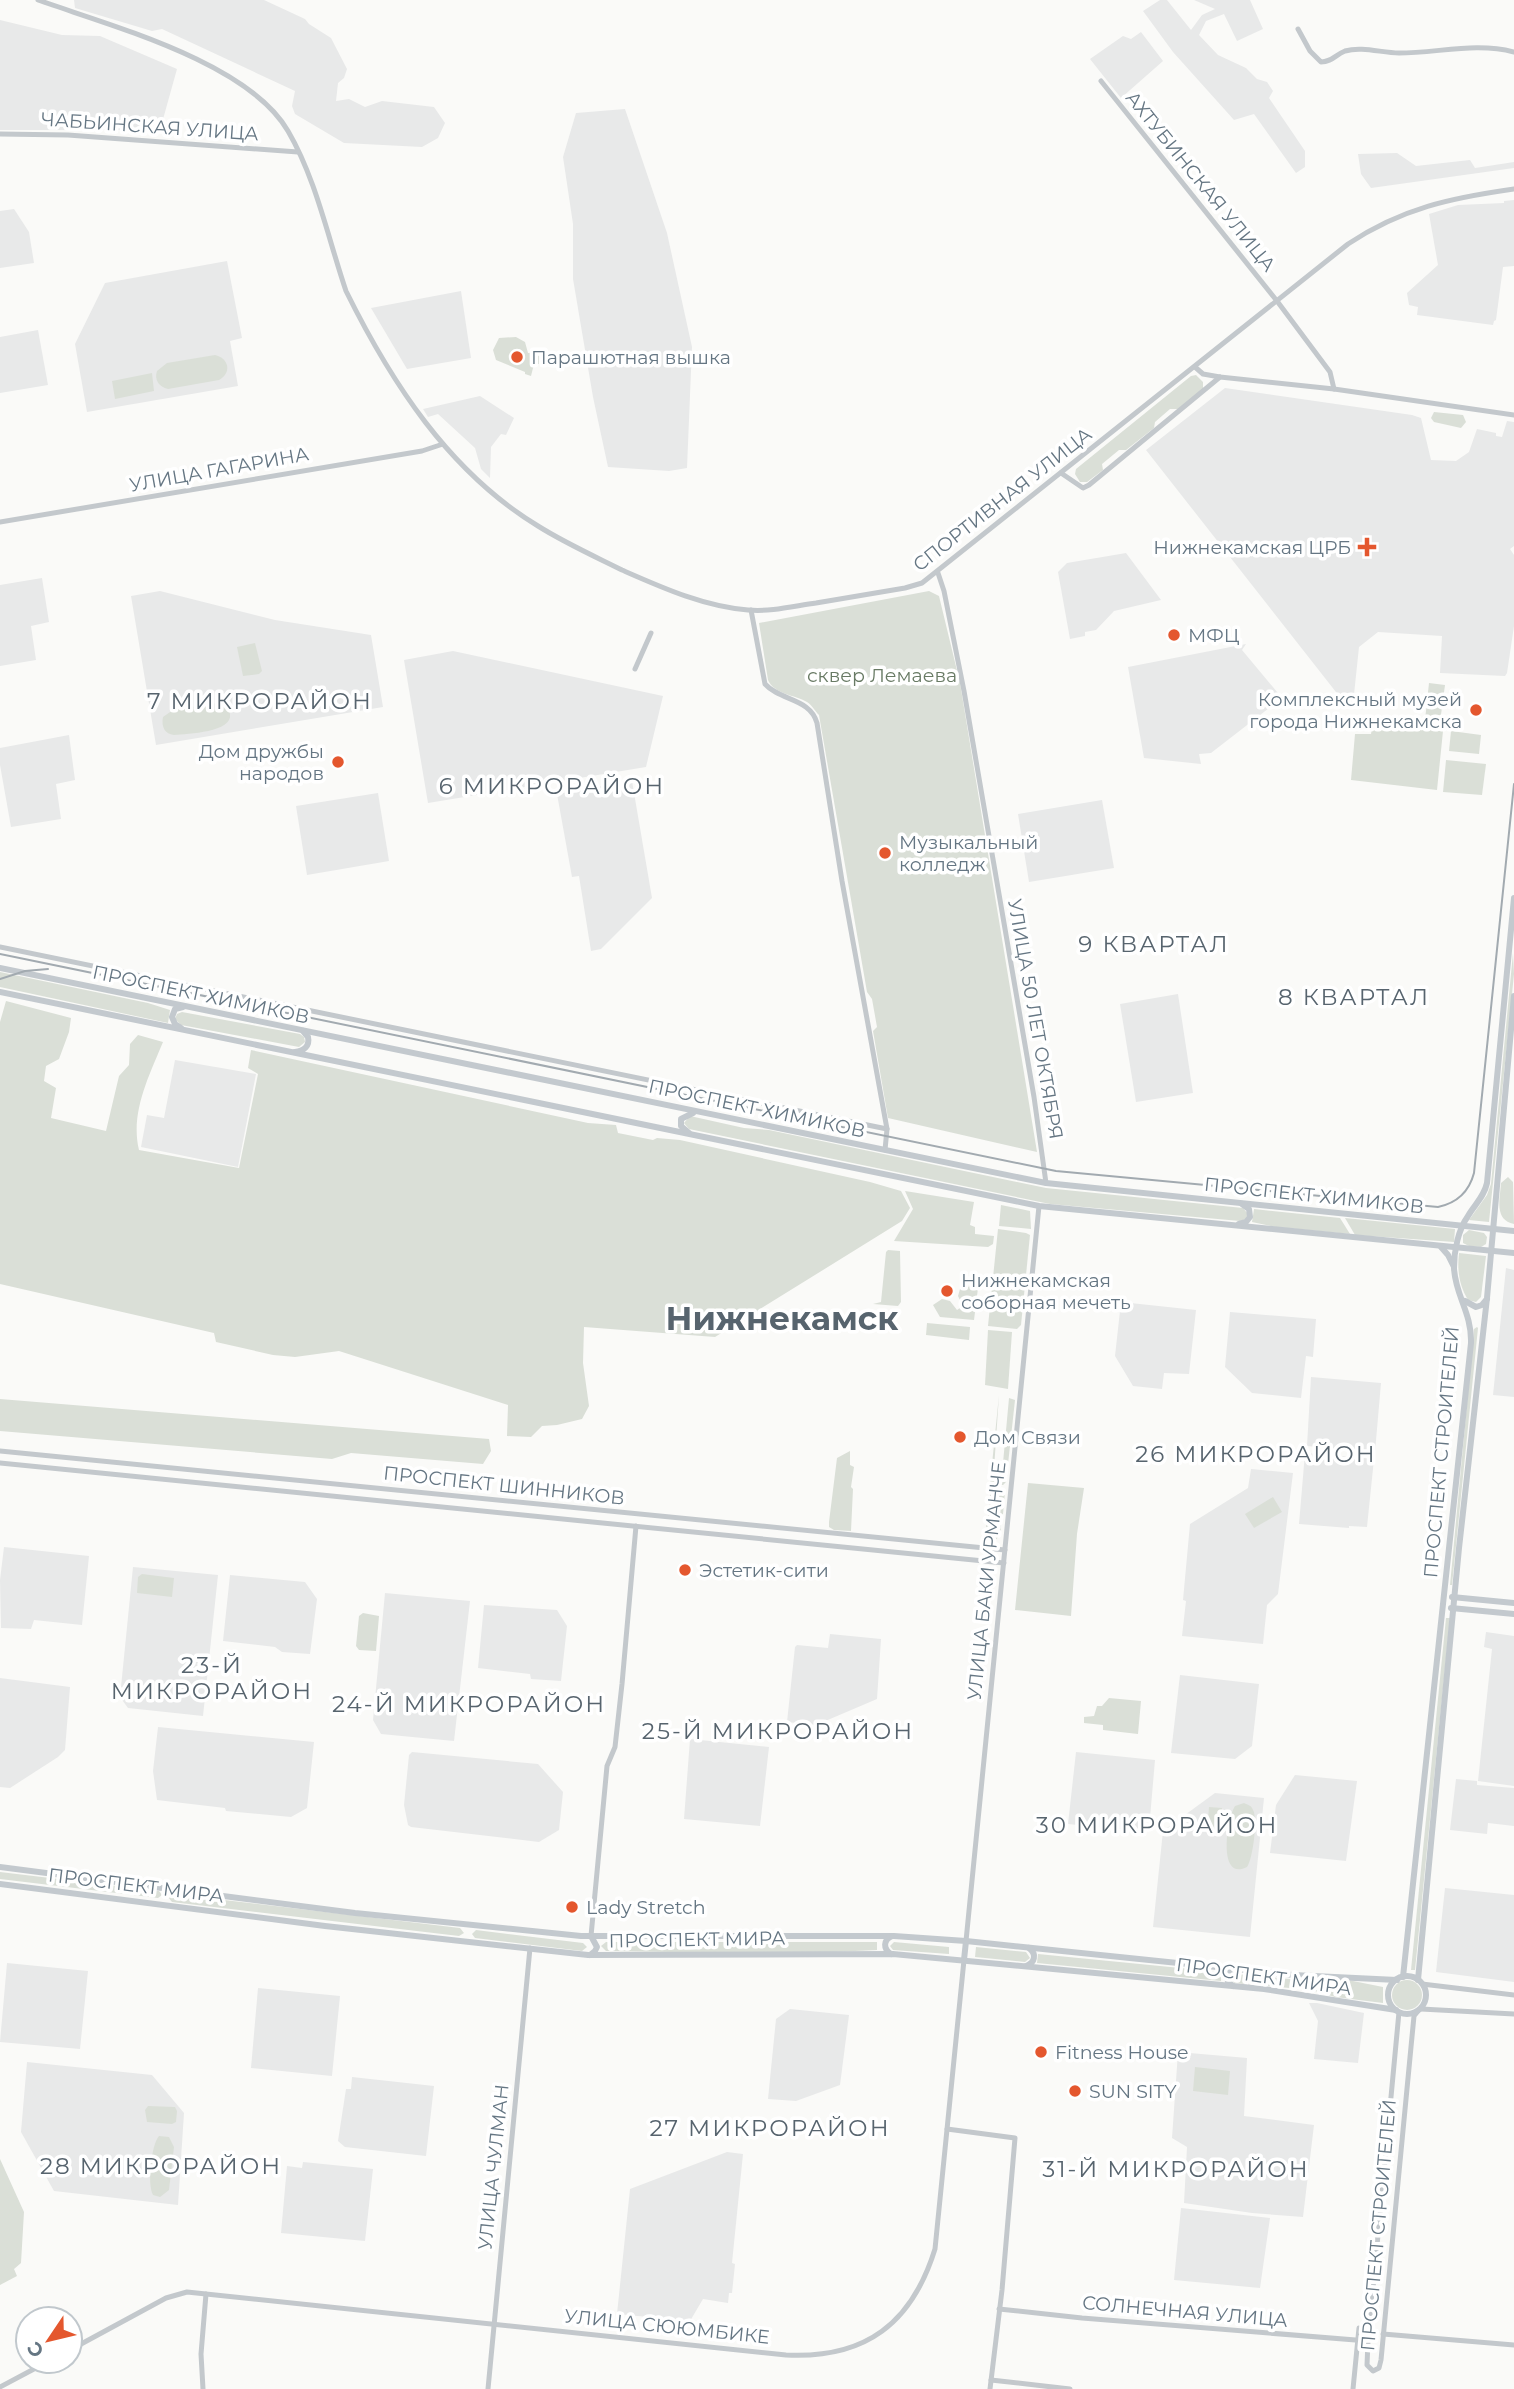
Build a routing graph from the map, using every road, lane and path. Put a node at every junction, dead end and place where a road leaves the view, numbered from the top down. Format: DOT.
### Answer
graph roads {
  1 [pos="38,0"];
  2 [pos="1298,29"];
  3 [pos="1514,52"];
  4 [pos="1101,81"];
  5 [pos="0,134"];
  6 [pos="298,152"];
  7 [pos="1514,189"];
  8 [pos="1277,301"];
  9 [pos="1195,367"];
  10 [pos="1220,377"];
  11 [pos="1334,389"];
  12 [pos="1514,415"];
  13 [pos="443,444"];
  14 [pos="1061,474"];
  15 [pos="0,522"];
  16 [pos="937,573"];
  17 [pos="751,610"];
  18 [pos="651,633"];
  19 [pos="635,669"];
  20 [pos="1514,900"];
  21 [pos="1509,933"];
  22 [pos="1514,941"];
  23 [pos="0,947"];
  24 [pos="0,968"];
  25 [pos="0,992"];
  26 [pos="1514,996"];
  27 [pos="184,1007"];
  28 [pos="184,1030"];
  29 [pos="300,1030"];
  30 [pos="293,1052"];
  31 [pos="699,1112"];
  32 [pos="887,1129"];
  33 [pos="693,1135"];
  34 [pos="885,1150"];
  35 [pos="1046,1183"];
  36 [pos="1239,1202"];
  37 [pos="1039,1206"];
  38 [pos="1234,1226"];
  39 [pos="1462,1226"];
  40 [pos="1492,1228"];
  41 [pos="1514,1231"];
  42 [pos="1438,1246"];
  43 [pos="1456,1248"];
  44 [pos="1491,1251"];
  45 [pos="1514,1253"];
  46 [pos="1454,1269"];
  47 [pos="1461,1297"];
  48 [pos="1487,1298"];
  49 [pos="1471,1328"];
  50 [pos="1483,1328"];
  51 [pos="0,1451"];
  52 [pos="0,1463"];
  53 [pos="635,1526"];
  54 [pos="1005,1550"];
  55 [pos="1003,1563"];
  56 [pos="1444,1597"];
  57 [pos="1454,1597"];
  58 [pos="1514,1603"];
  59 [pos="1443,1608"];
  60 [pos="1453,1609"];
  61 [pos="1514,1615"];
  62 [pos="0,1867"];
  63 [pos="0,1884"];
  64 [pos="166,1889"];
  65 [pos="164,1906"];
  66 [pos="475,1925"];
  67 [pos="592,1936"];
  68 [pos="894,1936"];
  69 [pos="966,1941"];
  70 [pos="472,1943"];
  71 [pos="530,1948"];
  72 [pos="1026,1948"];
  73 [pos="893,1954"];
  74 [pos="588,1955"];
  75 [pos="964,1960"];
  76 [pos="1024,1966"];
  77 [pos="1237,1969"];
  78 [pos="1400,1979"];
  79 [pos="1420,1982"];
  80 [pos="1236,1986"];
  81 [pos="1514,1996"];
  82 [pos="1419,2010"];
  83 [pos="1397,2011"];
  84 [pos="1514,2014"];
  85 [pos="947,2129"];
  86 [pos="205,2294"];
  87 [pos="999,2309"];
  88 [pos="494,2323"];
  89 [pos="1359,2328"];
  90 [pos="1383,2334"];
  91 [pos="1358,2340"];
  92 [pos="1368,2341"];
  93 [pos="84,2343"];
  94 [pos="1514,2345"];
  95 [pos="23,2375"];
  96 [pos="991,2380"];
  97 [pos="0,2387"];
  98 [pos="203,2389"];
  99 [pos="488,2389"];
  100 [pos="990,2389"];
  101 [pos="1070,2389"];
  102 [pos="1353,2389"];
  1 -- 6 [label="street, СПОРТИВНАЯ УЛИЦА"];
  2 -- 3 [label="street"];
  4 -- 8 [label="street, АХТУБИНСКАЯ УЛИЦА"];
  5 -- 6 [label="street, ЧАБЬИНСКАЯ УЛИЦА"];
  6 -- 13 [label="street, СПОРТИВНАЯ УЛИЦА"];
  7 -- 8 [label="street, АХТУБИНСКАЯ УЛИЦА"];
  8 -- 9 [label="street, АХТУБИНСКАЯ УЛИЦА"];
  8 -- 11 [label="street, АХТУБИНСКАЯ УЛИЦА"];
  9 -- 10 [label="street"];
  9 -- 14 [label="street, СПОРТИВНАЯ УЛИЦА"];
  10 -- 11 [label="street"];
  10 -- 14 [label="street"];
  11 -- 12 [label="street"];
  13 -- 15 [label="street, УЛИЦА ГАГАРИНА"];
  13 -- 17 [label="street, СПОРТИВНАЯ УЛИЦА"];
  14 -- 16 [label="street, СПОРТИВНАЯ УЛИЦА"];
  16 -- 17 [label="street, СПОРТИВНАЯ УЛИЦА"];
  16 -- 35 [label="street, УЛИЦА 50 ЛЕТ ОКТЯБРЯ"];
  17 -- 32 [label="street"];
  18 -- 19 [label="street"];
  20 -- 21 [label="main road, ПРОСПЕКТ СТРОИТЕЛЕЙ"];
  21 -- 22 [label="main road"];
  21 -- 39 [label="main road, ПРОСПЕКТ СТРОИТЕЛЕЙ"];
  23 -- 32 [label="street"];
  24 -- 27 [label="main road, ПРОСПЕКТ ХИМИКОВ"];
  25 -- 28 [label="main road, ПРОСПЕКТ ХИМИКОВ"];
  26 -- 40 [label="main road, ПРОСПЕКТ СТРОИТЕЛЕЙ"];
  27 -- 28 [label="main road"];
  27 -- 29 [label="main road, ПРОСПЕКТ ХИМИКОВ"];
  28 -- 30 [label="main road, ПРОСПЕКТ ХИМИКОВ"];
  29 -- 30 [label="main road"];
  29 -- 31 [label="main road, ПРОСПЕКТ ХИМИКОВ"];
  30 -- 33 [label="main road, ПРОСПЕКТ ХИМИКОВ"];
  31 -- 33 [label="main road"];
  31 -- 34 [label="main road, ПРОСПЕКТ ХИМИКОВ"];
  32 -- 34 [label="street"];
  33 -- 37 [label="main road, ПРОСПЕКТ ХИМИКОВ"];
  34 -- 35 [label="main road, ПРОСПЕКТ ХИМИКОВ"];
  35 -- 36 [label="main road, ПРОСПЕКТ ХИМИКОВ"];
  36 -- 38 [label="main road"];
  36 -- 39 [label="main road, ПРОСПЕКТ ХИМИКОВ"];
  37 -- 38 [label="main road, ПРОСПЕКТ ХИМИКОВ"];
  37 -- 54 [label="street, УЛИЦА БАКИ УРМАНЧЕ"];
  38 -- 42 [label="main road, ПРОСПЕКТ ХИМИКОВ"];
  39 -- 40 [label="main road, ПРОСПЕКТ ХИМИКОВ"];
  39 -- 43 [label="main road, ПРОСПЕКТ СТРОИТЕЛЕЙ"];
  40 -- 41 [label="main road, ПРОСПЕКТ ХИМИКОВ"];
  40 -- 44 [label="main road, ПРОСПЕКТ СТРОИТЕЛЕЙ"];
  42 -- 43 [label="main road, ПРОСПЕКТ ХИМИКОВ"];
  42 -- 46 [label="main road"];
  43 -- 44 [label="main road, ПРОСПЕКТ ХИМИКОВ"];
  43 -- 46 [label="main road, ПРОСПЕКТ СТРОИТЕЛЕЙ"];
  44 -- 45 [label="main road, ПРОСПЕКТ ХИМИКОВ"];
  44 -- 48 [label="main road, ПРОСПЕКТ СТРОИТЕЛЕЙ"];
  46 -- 47 [label="main road, ПРОСПЕКТ СТРОИТЕЛЕЙ"];
  47 -- 48 [label="main road"];
  47 -- 49 [label="main road, ПРОСПЕКТ СТРОИТЕЛЕЙ"];
  48 -- 50 [label="main road, ПРОСПЕКТ СТРОИТЕЛЕЙ"];
  49 -- 50 [label="main road"];
  49 -- 56 [label="main road, ПРОСПЕКТ СТРОИТЕЛЕЙ"];
  50 -- 57 [label="main road, ПРОСПЕКТ СТРОИТЕЛЕЙ"];
  51 -- 54 [label="street, ПРОСПЕКТ ШИННИКОВ"];
  52 -- 53 [label="street, ПРОСПЕКТ ШИННИКОВ"];
  53 -- 55 [label="street, ПРОСПЕКТ ШИННИКОВ"];
  53 -- 67 [label="street"];
  54 -- 55 [label="street, УЛИЦА БАКИ УРМАНЧЕ"];
  55 -- 69 [label="street, УЛИЦА БАКИ УРМАНЧЕ"];
  56 -- 57 [label="main road"];
  56 -- 59 [label="main road, ПРОСПЕКТ СТРОИТЕЛЕЙ"];
  57 -- 58 [label="main road"];
  57 -- 60 [label="main road, ПРОСПЕКТ СТРОИТЕЛЕЙ"];
  59 -- 60 [label="main road"];
  59 -- 78 [label="main road, ПРОСПЕКТ СТРОИТЕЛЕЙ"];
  60 -- 61 [label="main road"];
  60 -- 79 [label="main road, ПРОСПЕКТ СТРОИТЕЛЕЙ"];
  62 -- 64 [label="main road, ПРОСПЕКТ МИРА"];
  63 -- 65 [label="main road, ПРОСПЕКТ МИРА"];
  64 -- 65 [label="main road"];
  64 -- 66 [label="main road, ПРОСПЕКТ МИРА"];
  65 -- 70 [label="main road, ПРОСПЕКТ МИРА"];
  66 -- 67 [label="main road, ПРОСПЕКТ МИРА"];
  66 -- 70 [label="main road"];
  67 -- 68 [label="main road, ПРОСПЕКТ МИРА"];
  67 -- 74 [label="main road"];
  68 -- 69 [label="main road, ПРОСПЕКТ МИРА"];
  68 -- 73 [label="main road"];
  69 -- 72 [label="main road, ПРОСПЕКТ МИРА"];
  69 -- 75 [label="main road, УЛИЦА БАКИ УРМАНЧЕ"];
  70 -- 71 [label="main road, ПРОСПЕКТ МИРА"];
  71 -- 74 [label="main road, ПРОСПЕКТ МИРА"];
  71 -- 88 [label="street, УЛИЦА ЧУЛМАН"];
  72 -- 76 [label="main road"];
  72 -- 77 [label="main road, ПРОСПЕКТ МИРА"];
  73 -- 74 [label="main road, ПРОСПЕКТ МИРА"];
  73 -- 75 [label="main road, ПРОСПЕКТ МИРА"];
  75 -- 76 [label="main road, ПРОСПЕКТ МИРА"];
  75 -- 85 [label="street, УЛИЦА СЮЮМБИКЕ"];
  76 -- 80 [label="main road, ПРОСПЕКТ МИРА"];
  77 -- 78 [label="main road, ПРОСПЕКТ МИРА"];
  77 -- 80 [label="main road"];
  78 -- 79 [label="main road"];
  78 -- 83 [label="main road"];
  79 -- 81 [label="street"];
  79 -- 82 [label="main road"];
  80 -- 83 [label="main road, ПРОСПЕКТ МИРА"];
  82 -- 83 [label="main road"];
  82 -- 84 [label="street"];
  82 -- 90 [label="street, ПРОСПЕКТ СТРОИТЕЛЕЙ"];
  83 -- 92 [label="street, ПРОСПЕКТ СТРОИТЕЛЕЙ"];
  85 -- 87 [label="street"];
  85 -- 88 [label="street, УЛИЦА СЮЮМБИКЕ"];
  86 -- 88 [label="street, УЛИЦА СЮЮМБИКЕ"];
  86 -- 93 [label="street, УЛИЦА СЮЮМБИКЕ"];
  86 -- 98 [label="street"];
  87 -- 91 [label="street, СОЛНЕЧНАЯ УЛИЦА"];
  87 -- 96 [label="street"];
  88 -- 99 [label="street, УЛИЦА ЧУЛМАН"];
  89 -- 91 [label="street, ПРОСПЕКТ СТРОИТЕЛЕЙ"];
  90 -- 92 [label="street, ПРОСПЕКТ СТРОИТЕЛЕЙ"];
  90 -- 94 [label="street"];
  91 -- 92 [label="street, СОЛНЕЧНАЯ УЛИЦА"];
  91 -- 102 [label="street, ПРОСПЕКТ СТРОИТЕЛЕЙ"];
  95 -- 97 [label="street"];
  96 -- 100 [label="street"];
  96 -- 101 [label="street"];
}
